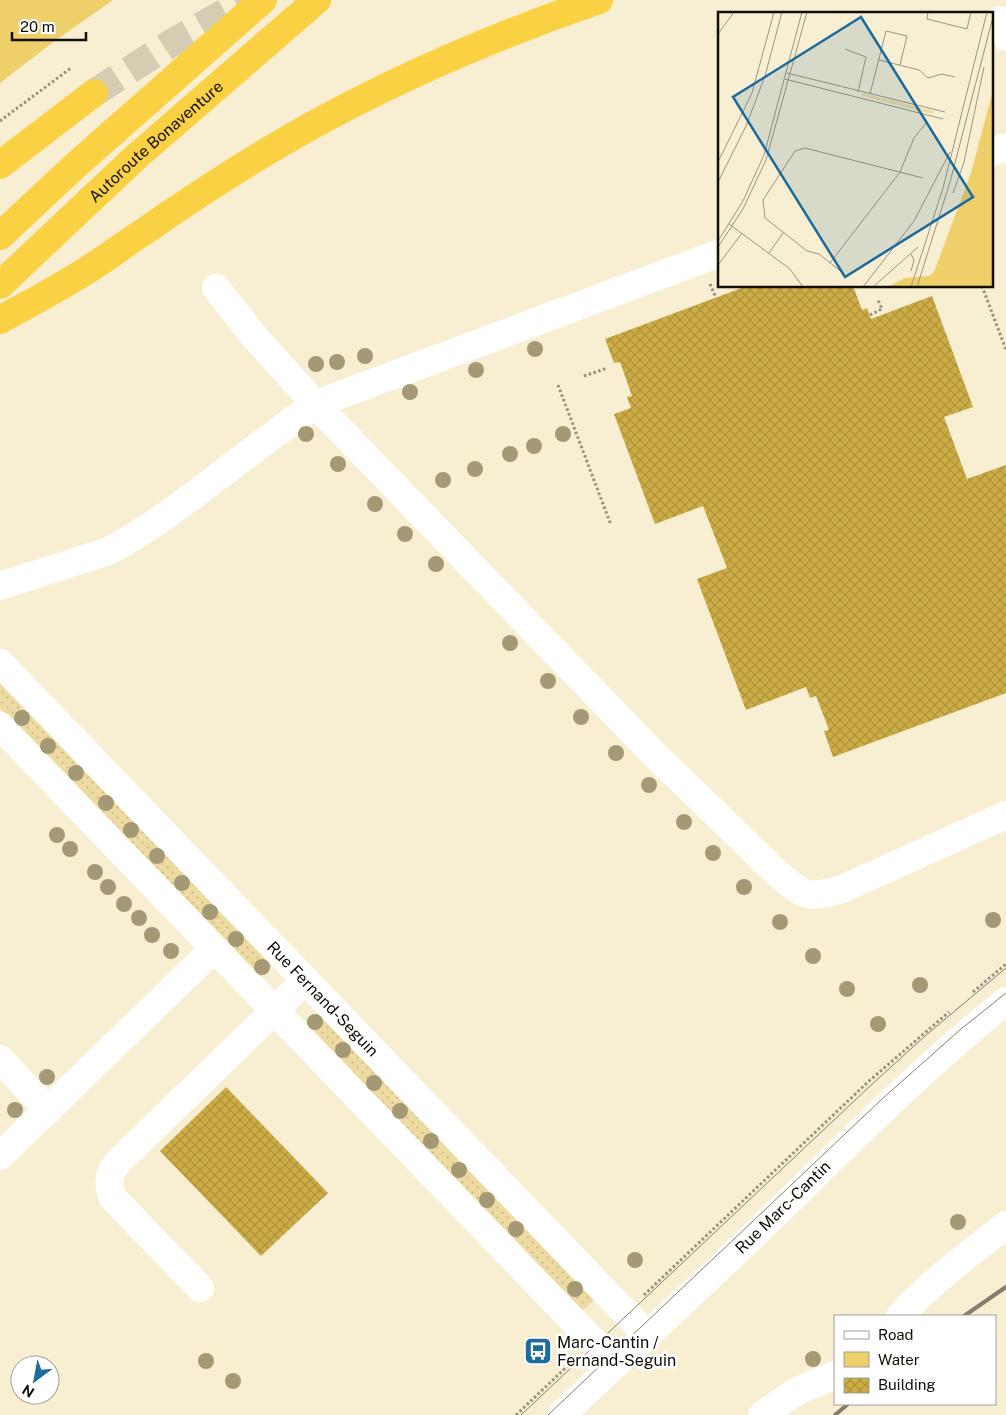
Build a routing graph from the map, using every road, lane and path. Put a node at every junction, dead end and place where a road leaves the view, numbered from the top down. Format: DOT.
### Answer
graph roads {
  1 [pos="263,0"];
  2 [pos="317,0"];
  3 [pos="598,0"];
  4 [pos="71,68"];
  5 [pos="94,93"];
  6 [pos="0,121"];
  7 [pos="1006,147"];
  8 [pos="994,151"];
  9 [pos="0,165"];
  10 [pos="0,236"];
  11 [pos="718,254"];
  12 [pos="0,285"];
  13 [pos="711,286"];
  14 [pos="216,288"];
  15 [pos="983,288"];
  16 [pos="716,298"];
  17 [pos="878,300"];
  18 [pos="870,315"];
  19 [pos="0,320"];
  20 [pos="1006,350"];
  21 [pos="607,368"];
  22 [pos="584,376"];
  23 [pos="558,385"];
  24 [pos="316,405"];
  25 [pos="611,525"];
  26 [pos="0,586"];
  27 [pos="0,663"];
  28 [pos="0,726"];
  29 [pos="1006,815"];
  30 [pos="214,950"];
  31 [pos="306,980"];
  32 [pos="1006,1001"];
  33 [pos="274,1011"];
  34 [pos="938,1020"];
  35 [pos="0,1059"];
  36 [pos="48,1110"];
  37 [pos="0,1156"];
  38 [pos="1006,1225"];
  39 [pos="200,1288"];
  40 [pos="644,1294"];
  41 [pos="901,1315"];
  42 [pos="646,1335"];
  43 [pos="615,1364"];
  44 [pos="563,1370"];
  45 [pos="834,1375"];
  46 [pos="516,1415"];
  47 [pos="561,1415"];
  48 [pos="762,1415"];
  1 -- 10 [label="highway, Autoroute Bonaventure"];
  2 -- 12 [label="highway, Autoroute Bonaventure"];
  3 -- 19 [label="highway"];
  4 -- 6 [label="path"];
  5 -- 9 [label="highway"];
  7 -- 8 [label="street"];
  11 -- 24 [label="street"];
  13 -- 16 [label="path"];
  14 -- 24 [label="street"];
  15 -- 20 [label="path"];
  17 -- 18 [label="path"];
  21 -- 22 [label="path"];
  23 -- 25 [label="path"];
  24 -- 26 [label="street"];
  24 -- 29 [label="street"];
  27 -- 31 [label="street, Rue Fernand-Seguin"];
  28 -- 30 [label="street"];
  30 -- 33 [label="street"];
  30 -- 36 [label="street"];
  31 -- 33 [label="street"];
  31 -- 42 [label="street, Rue Fernand-Seguin"];
  32 -- 42 [label="street, Rue Marc-Cantin"];
  33 -- 39 [label="street"];
  33 -- 43 [label="street"];
  34 -- 40 [label="path, Rue Marc-Cantin"];
  35 -- 36 [label="street"];
  36 -- 37 [label="street"];
  38 -- 41 [label="street"];
  42 -- 43 [label="street, Rue Marc-Cantin"];
  43 -- 47 [label="street, Rue Marc-Cantin"];
  44 -- 46 [label="path"];
  45 -- 48 [label="street"];
}
